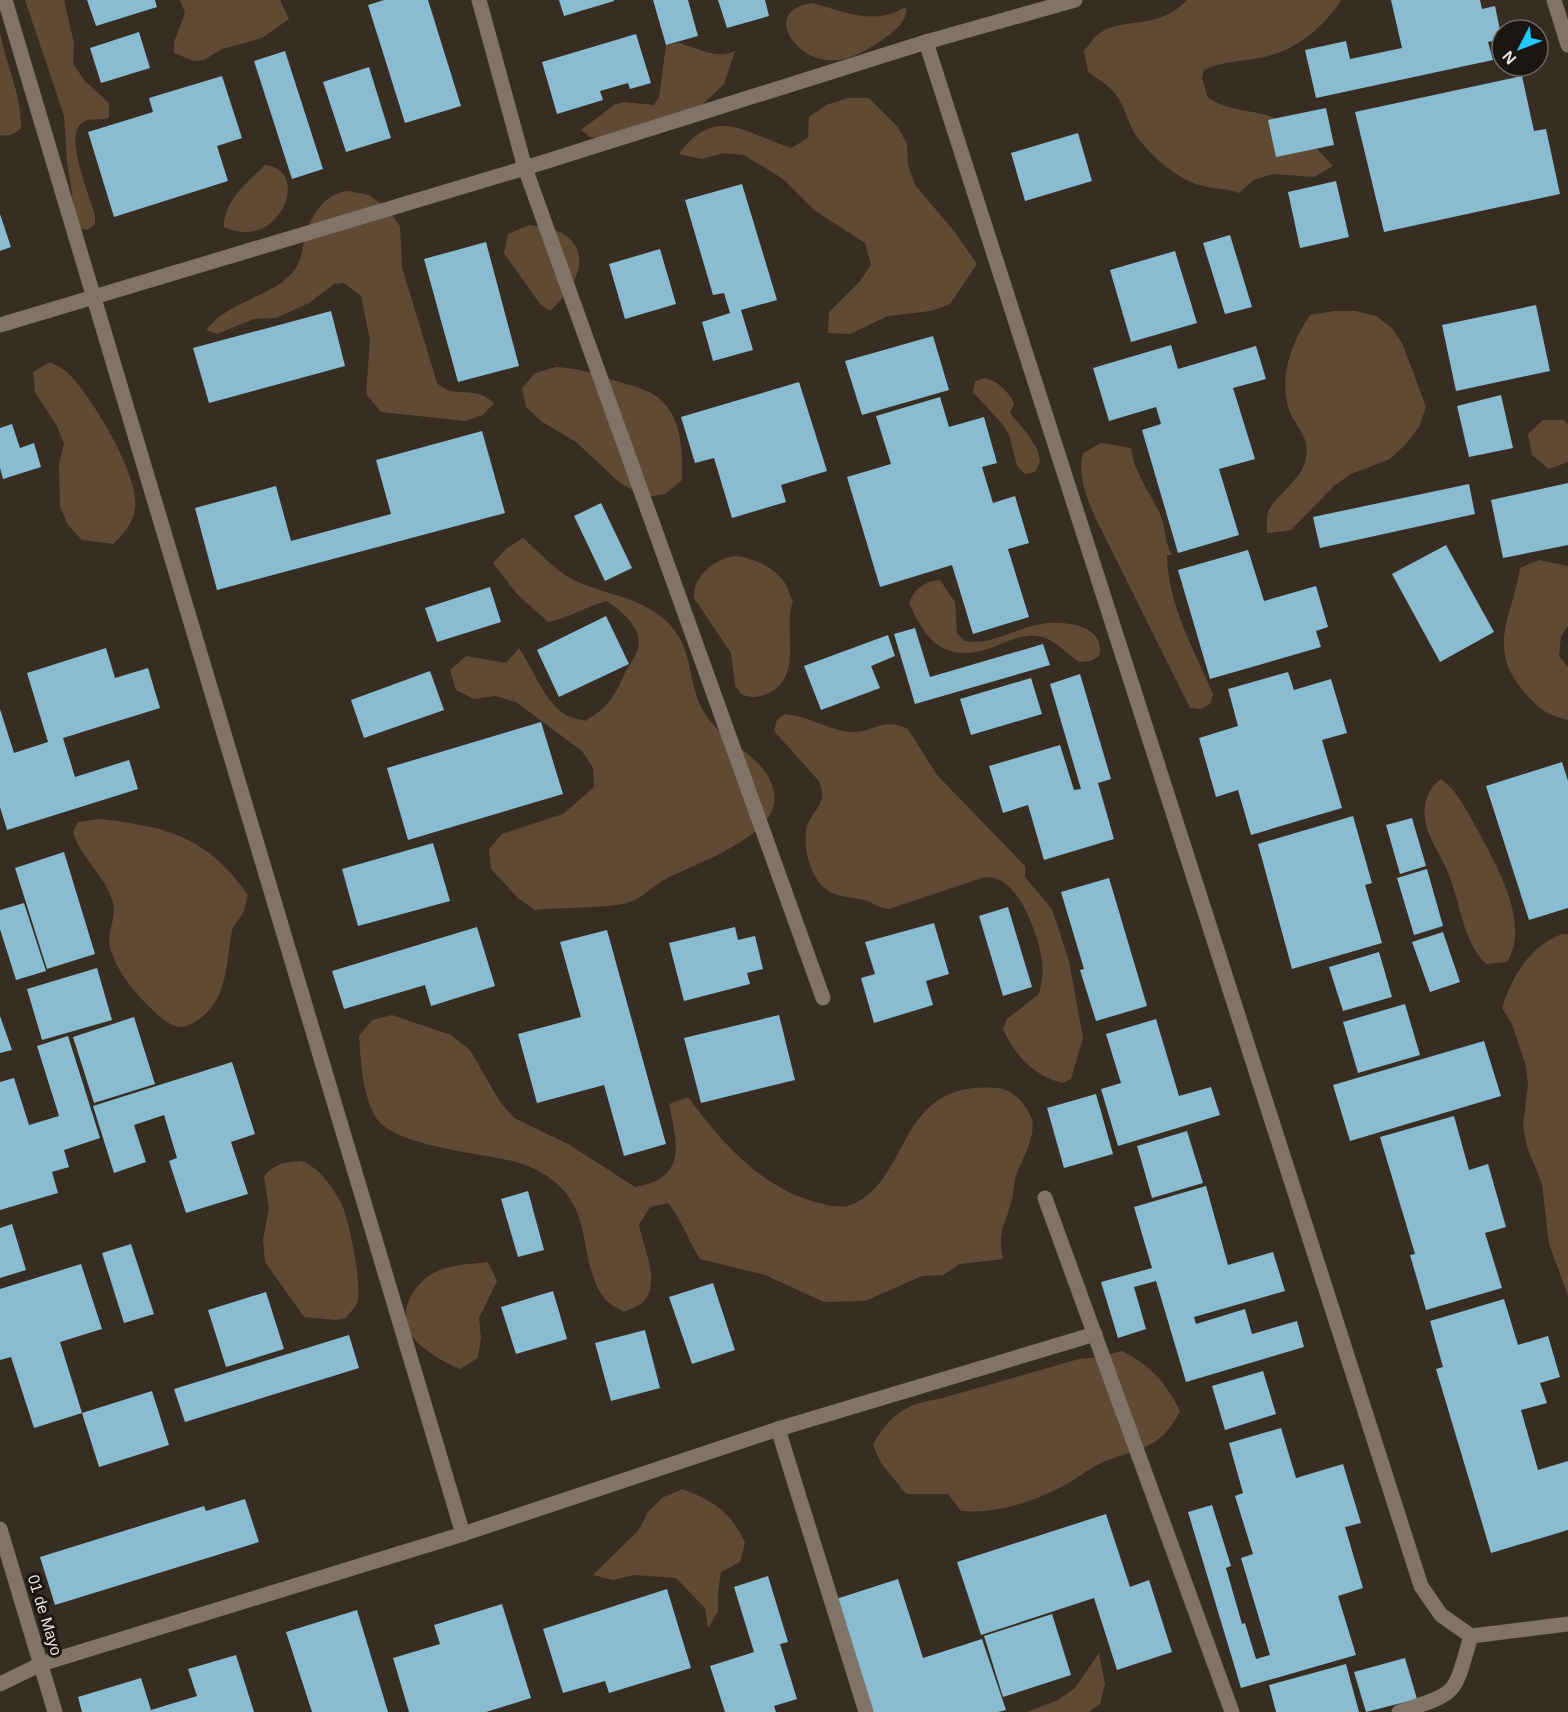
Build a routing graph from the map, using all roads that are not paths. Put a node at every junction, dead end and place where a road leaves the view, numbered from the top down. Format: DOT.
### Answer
graph roads {
  1 [pos="5,0"];
  2 [pos="480,0"];
  3 [pos="1075,0"];
  4 [pos="1554,0"];
  5 [pos="926,42"];
  6 [pos="1568,45"];
  7 [pos="525,168"];
  8 [pos="95,297"];
  9 [pos="0,325"];
  10 [pos="823,998"];
  11 [pos="1045,1198"];
  12 [pos="1095,1334"];
  13 [pos="778,1429"];
  14 [pos="0,1529"];
  15 [pos="463,1534"];
  16 [pos="1568,1624"];
  17 [pos="1472,1636"];
  18 [pos="41,1664"];
  19 [pos="0,1684"];
  20 [pos="55,1712"];
  21 [pos="866,1712"];
  22 [pos="1232,1712"];
  23 [pos="1399,1712"];
  1 -- 8 [label="street"];
  2 -- 7 [label="street"];
  3 -- 5 [label="street"];
  4 -- 6 [label="street"];
  5 -- 7 [label="street"];
  5 -- 17 [label="street"];
  7 -- 8 [label="street"];
  7 -- 10 [label="street"];
  8 -- 9 [label="street"];
  8 -- 15 [label="street"];
  11 -- 12 [label="street"];
  12 -- 13 [label="street"];
  12 -- 22 [label="street"];
  13 -- 15 [label="street"];
  13 -- 21 [label="street"];
  14 -- 18 [label="street, 01 de Mayo"];
  15 -- 18 [label="street"];
  16 -- 17 [label="street"];
  17 -- 23 [label="street"];
  18 -- 19 [label="street"];
  18 -- 20 [label="street, 01 de Mayo"];
}
